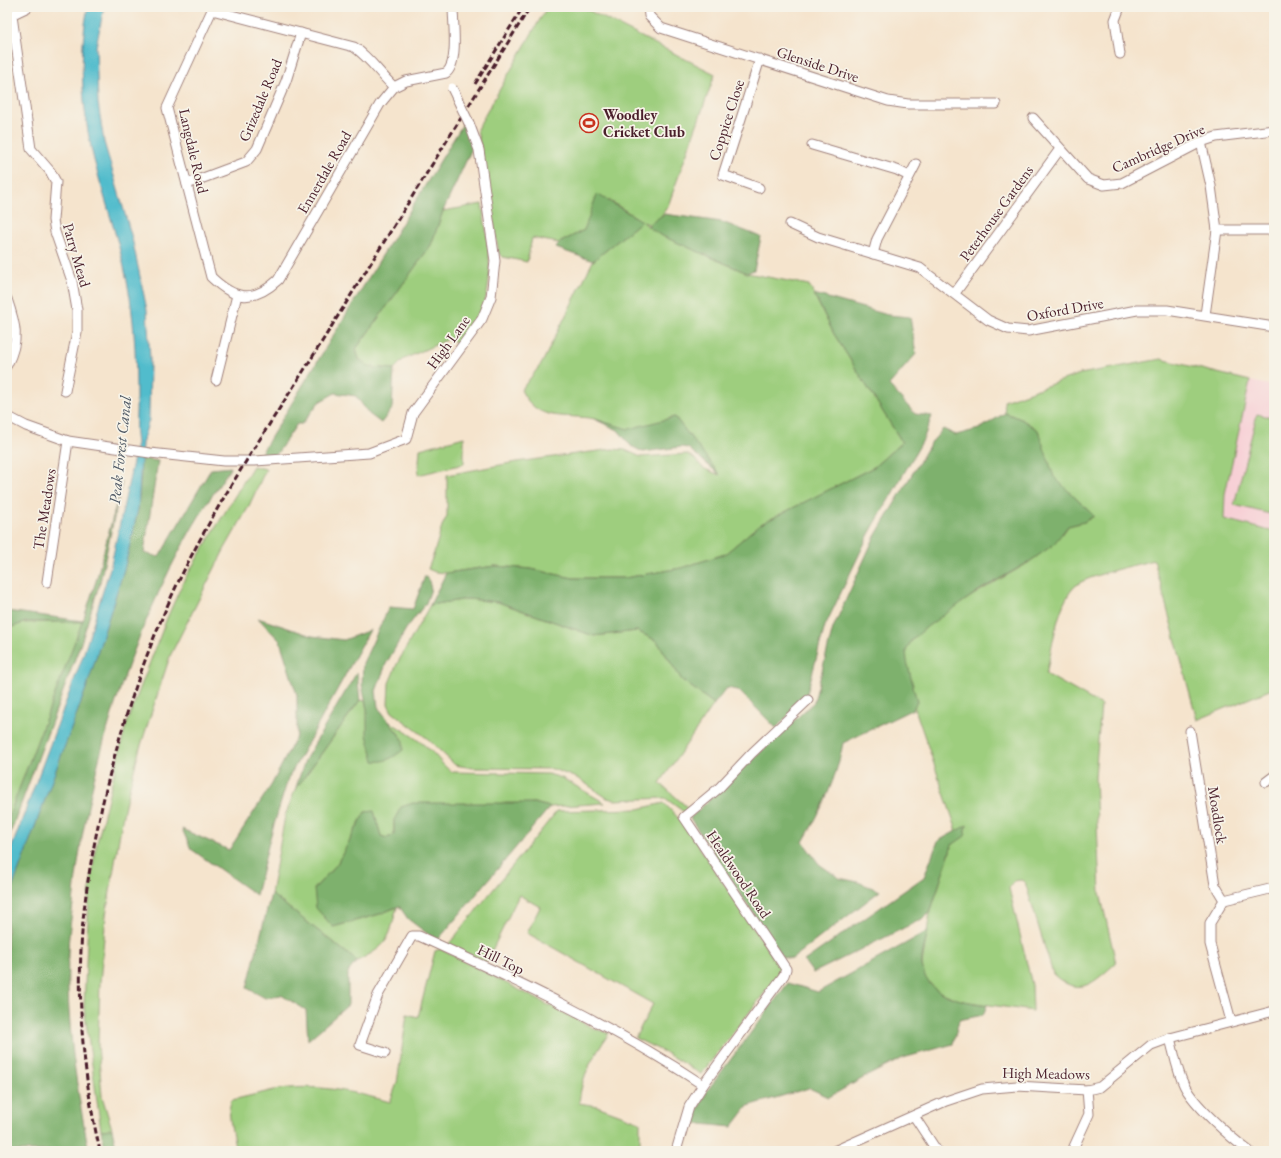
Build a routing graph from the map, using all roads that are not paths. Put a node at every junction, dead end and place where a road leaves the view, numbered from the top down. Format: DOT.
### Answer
graph roads {
  1 [pos="28,7"];
  2 [pos="453,7"];
  3 [pos="648,7"];
  4 [pos="1120,7"];
  5 [pos="212,8"];
  6 [pos="9,17"];
  7 [pos="301,33"];
  8 [pos="1120,54"];
  9 [pos="760,59"];
  10 [pos="446,73"];
  11 [pos="394,87"];
  12 [pos="996,104"];
  13 [pos="1033,118"];
  14 [pos="1274,130"];
  15 [pos="1201,142"];
  16 [pos="812,145"];
  17 [pos="1060,149"];
  18 [pos="916,164"];
  19 [pos="910,176"];
  20 [pos="187,184"];
  21 [pos="759,188"];
  22 [pos="790,224"];
  23 [pos="1217,230"];
  24 [pos="1274,230"];
  25 [pos="873,254"];
  26 [pos="954,293"];
  27 [pos="237,295"];
  28 [pos="7,299"];
  29 [pos="1205,315"];
  30 [pos="11,320"];
  31 [pos="1274,327"];
  32 [pos="7,365"];
  33 [pos="216,380"];
  34 [pos="65,390"];
  35 [pos="7,416"];
  36 [pos="68,441"];
  37 [pos="47,582"];
  38 [pos="808,700"];
  39 [pos="1190,732"];
  40 [pos="1274,776"];
  41 [pos="1266,782"];
  42 [pos="1274,888"];
  43 [pos="1224,900"];
  44 [pos="1274,1011"];
  45 [pos="1231,1022"];
  46 [pos="1170,1038"];
  47 [pos="385,1053"];
  48 [pos="703,1085"];
  49 [pos="1087,1090"];
  50 [pos="914,1116"];
  51 [pos="676,1151"];
  52 [pos="834,1151"];
  53 [pos="937,1151"];
  54 [pos="1072,1151"];
  55 [pos="1249,1151"];
  1 -- 6 [label="street"];
  2 -- 10 [label="street"];
  3 -- 9 [label="street, Glenside Drive"];
  4 -- 8 [label="street"];
  5 -- 7 [label="street"];
  5 -- 20 [label="street, Langdale Road"];
  6 -- 34 [label="street, Parry Mead"];
  7 -- 11 [label="street"];
  7 -- 20 [label="street, Grizedale Road"];
  9 -- 12 [label="street, Glenside Drive"];
  9 -- 21 [label="street, Coppice Close"];
  10 -- 11 [label="street, Ennerdale Road"];
  10 -- 36 [label="street, High Lane, bridge"];
  11 -- 27 [label="street, Ennerdale Road"];
  13 -- 17 [label="street, Cambridge Drive"];
  14 -- 15 [label="street, Cambridge Drive"];
  15 -- 17 [label="street, Cambridge Drive"];
  15 -- 23 [label="street"];
  16 -- 19 [label="street"];
  17 -- 26 [label="street, Peterhouse Gardens"];
  18 -- 19 [label="street"];
  19 -- 25 [label="street"];
  20 -- 27 [label="street, Langdale Road"];
  22 -- 25 [label="street, Oxford Drive"];
  23 -- 24 [label="street"];
  23 -- 29 [label="street"];
  25 -- 26 [label="street, Oxford Drive"];
  26 -- 29 [label="street, Oxford Drive"];
  27 -- 33 [label="street"];
  28 -- 30 [label="street"];
  29 -- 31 [label="street, Oxford Drive"];
  30 -- 32 [label="street"];
  35 -- 36 [label="street"];
  36 -- 37 [label="street, The Meadows"];
  38 -- 48 [label="street, Healdwood Road"];
  39 -- 43 [label="street, Moadlock"];
  40 -- 41 [label="street"];
  42 -- 43 [label="street"];
  43 -- 45 [label="street"];
  44 -- 45 [label="street, High Meadows"];
  45 -- 46 [label="street, High Meadows"];
  46 -- 49 [label="street, High Meadows"];
  46 -- 55 [label="street"];
  47 -- 48 [label="street, Hill Top"];
  48 -- 51 [label="street"];
  49 -- 50 [label="street, High Meadows"];
  49 -- 54 [label="street"];
  50 -- 52 [label="street, High Meadows"];
  50 -- 53 [label="street"];
}
